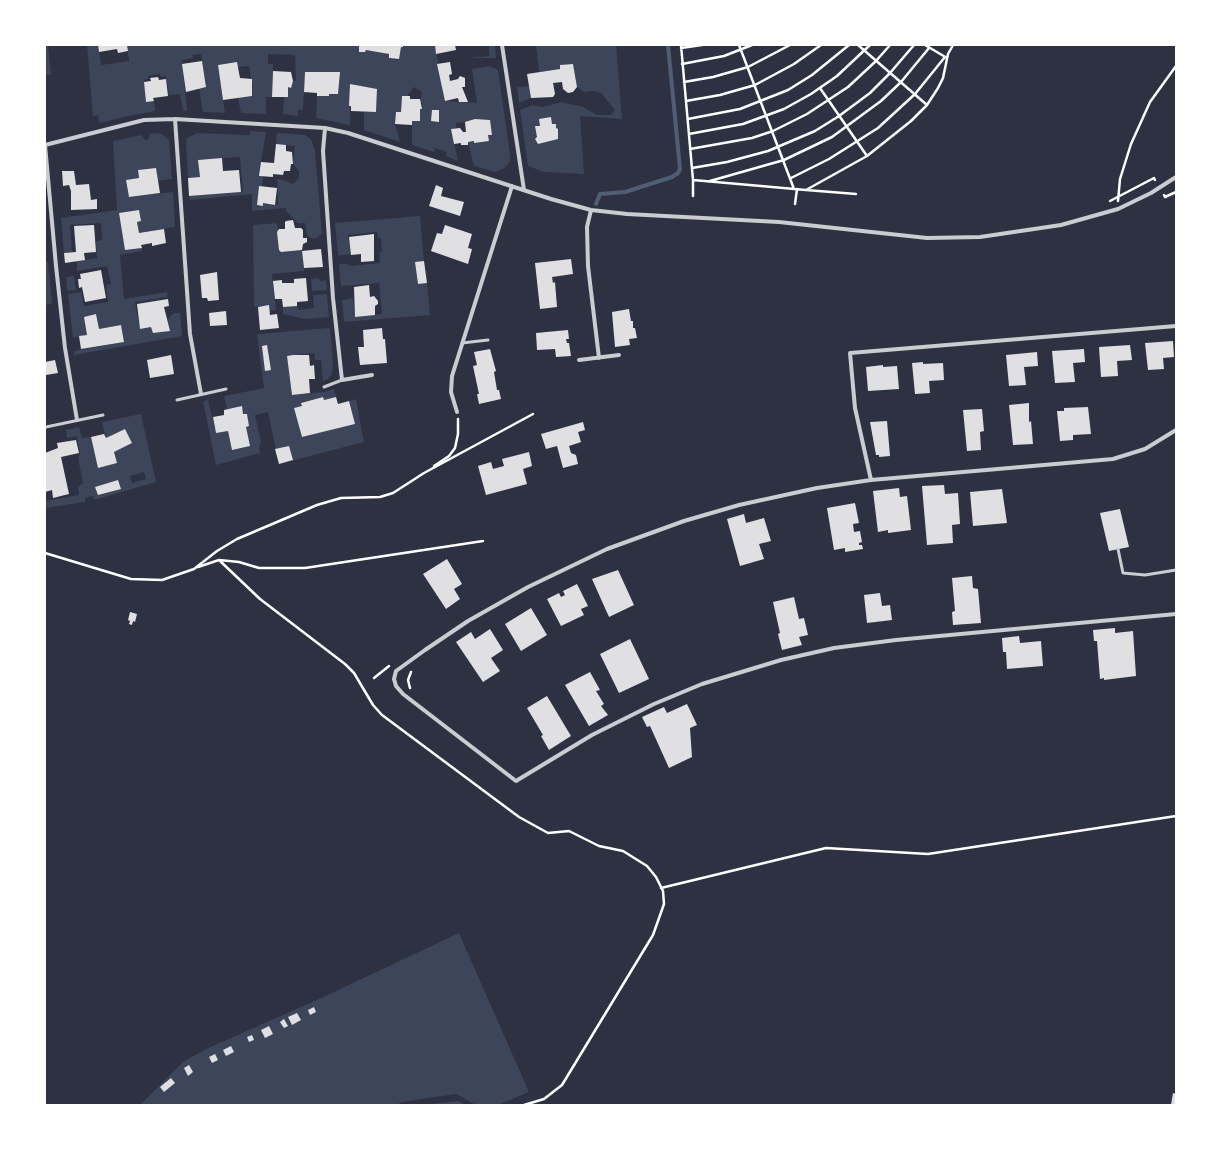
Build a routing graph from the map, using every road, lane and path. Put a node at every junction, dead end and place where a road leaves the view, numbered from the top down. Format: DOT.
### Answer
graph roads {
  1 [pos="502,45"];
  2 [pos="702,45"];
  3 [pos="739,45"];
  4 [pos="752,45"];
  5 [pos="790,45"];
  6 [pos="821,45"];
  7 [pos="849,45"];
  8 [pos="858,45"];
  9 [pos="870,45"];
  10 [pos="890,45"];
  11 [pos="914,45"];
  12 [pos="924,45"];
  13 [pos="953,45"];
  14 [pos="681,47"];
  15 [pos="929,48"];
  16 [pos="741,50"];
  17 [pos="865,51"];
  18 [pos="946,57"];
  19 [pos="876,61"];
  20 [pos="682,64"];
  21 [pos="1176,66"];
  22 [pos="748,67"];
  23 [pos="890,73"];
  24 [pos="684,82"];
  25 [pos="901,82"];
  26 [pos="755,85"];
  27 [pos="820,88"];
  28 [pos="915,94"];
  29 [pos="686,101"];
  30 [pos="829,101"];
  31 [pos="762,102"];
  32 [pos="927,105"];
  33 [pos="767,116"];
  34 [pos="839,116"];
  35 [pos="175,119"];
  36 [pos="688,119"];
  37 [pos="325,128"];
  38 [pos="847,128"];
  39 [pos="773,131"];
  40 [pos="689,134"];
  41 [pos="858,143"];
  42 [pos="45,145"];
  43 [pos="779,148"];
  44 [pos="690,149"];
  45 [pos="867,156"];
  46 [pos="784,160"];
  47 [pos="692,168"];
  48 [pos="1176,177"];
  49 [pos="791,178"];
  50 [pos="693,180"];
  51 [pos="1155,180"];
  52 [pos="708,181"];
  53 [pos="512,186"];
  54 [pos="795,189"];
  55 [pos="524,190"];
  56 [pos="806,190"];
  57 [pos="1176,192"];
  58 [pos="856,194"];
  59 [pos="1164,195"];
  60 [pos="693,196"];
  61 [pos="1118,198"];
  62 [pos="1105,203"];
  63 [pos="795,204"];
  64 [pos="591,210"];
  65 [pos="1176,326"];
  66 [pos="488,340"];
  67 [pos="462,343"];
  68 [pos="619,355"];
  69 [pos="599,358"];
  70 [pos="579,360"];
  71 [pos="372,375"];
  72 [pos="342,380"];
  73 [pos="324,387"];
  74 [pos="226,389"];
  75 [pos="201,394"];
  76 [pos="177,400"];
  77 [pos="457,412"];
  78 [pos="533,414"];
  79 [pos="103,415"];
  80 [pos="77,420"];
  81 [pos="46,427"];
  82 [pos="1176,430"];
  83 [pos="424,473"];
  84 [pos="871,480"];
  85 [pos="483,541"];
  86 [pos="1118,549"];
  87 [pos="45,553"];
  88 [pos="218,560"];
  89 [pos="194,569"];
  90 [pos="1176,570"];
  91 [pos="1176,614"];
  92 [pos="392,664"];
  93 [pos="374,678"];
  94 [pos="1176,816"];
  95 [pos="661,888"];
  96 [pos="524,1105"];
  1 -- 55 [label="street"];
  2 -- 14 [label="path"];
  3 -- 16 [label="path"];
  4 -- 16 [label="path"];
  5 -- 22 [label="path"];
  6 -- 26 [label="path"];
  7 -- 31 [label="path"];
  8 -- 17 [label="path"];
  9 -- 17 [label="path"];
  10 -- 19 [label="path"];
  11 -- 23 [label="path"];
  12 -- 15 [label="path"];
  13 -- 18 [label="path"];
  14 -- 20 [label="path"];
  15 -- 18 [label="path"];
  15 -- 25 [label="path"];
  16 -- 20 [label="path"];
  16 -- 22 [label="path"];
  17 -- 19 [label="path"];
  17 -- 27 [label="path"];
  18 -- 28 [label="path"];
  18 -- 32 [label="path"];
  19 -- 23 [label="path"];
  19 -- 30 [label="path"];
  20 -- 24 [label="path"];
  21 -- 61 [label="path"];
  22 -- 24 [label="path"];
  22 -- 26 [label="path"];
  23 -- 25 [label="path"];
  23 -- 34 [label="path"];
  24 -- 29 [label="path"];
  25 -- 28 [label="path"];
  25 -- 38 [label="path"];
  26 -- 29 [label="path"];
  26 -- 31 [label="path"];
  27 -- 30 [label="path"];
  27 -- 33 [label="path"];
  28 -- 32 [label="path"];
  28 -- 41 [label="path"];
  29 -- 36 [label="path"];
  30 -- 34 [label="path"];
  30 -- 39 [label="path"];
  31 -- 33 [label="path"];
  31 -- 36 [label="path"];
  32 -- 45 [label="path"];
  33 -- 39 [label="path"];
  33 -- 40 [label="path"];
  34 -- 38 [label="path"];
  34 -- 43 [label="path"];
  35 -- 37 [label="street"];
  35 -- 42 [label="street"];
  35 -- 75 [label="street"];
  36 -- 40 [label="path"];
  37 -- 53 [label="street"];
  37 -- 72 [label="street"];
  38 -- 41 [label="path"];
  38 -- 46 [label="path"];
  39 -- 43 [label="path"];
  39 -- 44 [label="path"];
  40 -- 44 [label="path"];
  41 -- 45 [label="path"];
  41 -- 49 [label="path"];
  42 -- 80 [label="street"];
  43 -- 46 [label="path"];
  43 -- 47 [label="path"];
  44 -- 47 [label="path"];
  45 -- 56 [label="path"];
  46 -- 49 [label="path"];
  46 -- 52 [label="path"];
  47 -- 50 [label="path"];
  48 -- 64 [label="street"];
  49 -- 54 [label="path"];
  50 -- 52 [label="path"];
  50 -- 60 [label="path"];
  51 -- 61 [label="path"];
  52 -- 54 [label="path"];
  53 -- 55 [label="street"];
  53 -- 67 [label="street"];
  54 -- 56 [label="path"];
  54 -- 63 [label="path"];
  55 -- 64 [label="street"];
  56 -- 58 [label="path"];
  57 -- 59 [label="path"];
  61 -- 62 [label="path"];
  64 -- 69 [label="street"];
  65 -- 84 [label="street"];
  66 -- 67 [label="lane"];
  67 -- 77 [label="street"];
  68 -- 69 [label="street"];
  69 -- 70 [label="street"];
  71 -- 72 [label="street"];
  72 -- 73 [label="lane"];
  74 -- 75 [label="lane"];
  75 -- 76 [label="lane"];
  77 -- 83 [label="path"];
  78 -- 83 [label="path"];
  79 -- 80 [label="lane"];
  80 -- 81 [label="lane"];
  82 -- 84 [label="street"];
  83 -- 89 [label="path"];
  84 -- 91 [label="street"];
  85 -- 88 [label="path"];
  86 -- 90 [label="lane"];
  87 -- 89 [label="path"];
  88 -- 89 [label="path"];
  88 -- 95 [label="path"];
  92 -- 93 [label="path"];
  94 -- 95 [label="path"];
  95 -- 96 [label="path"];
}
